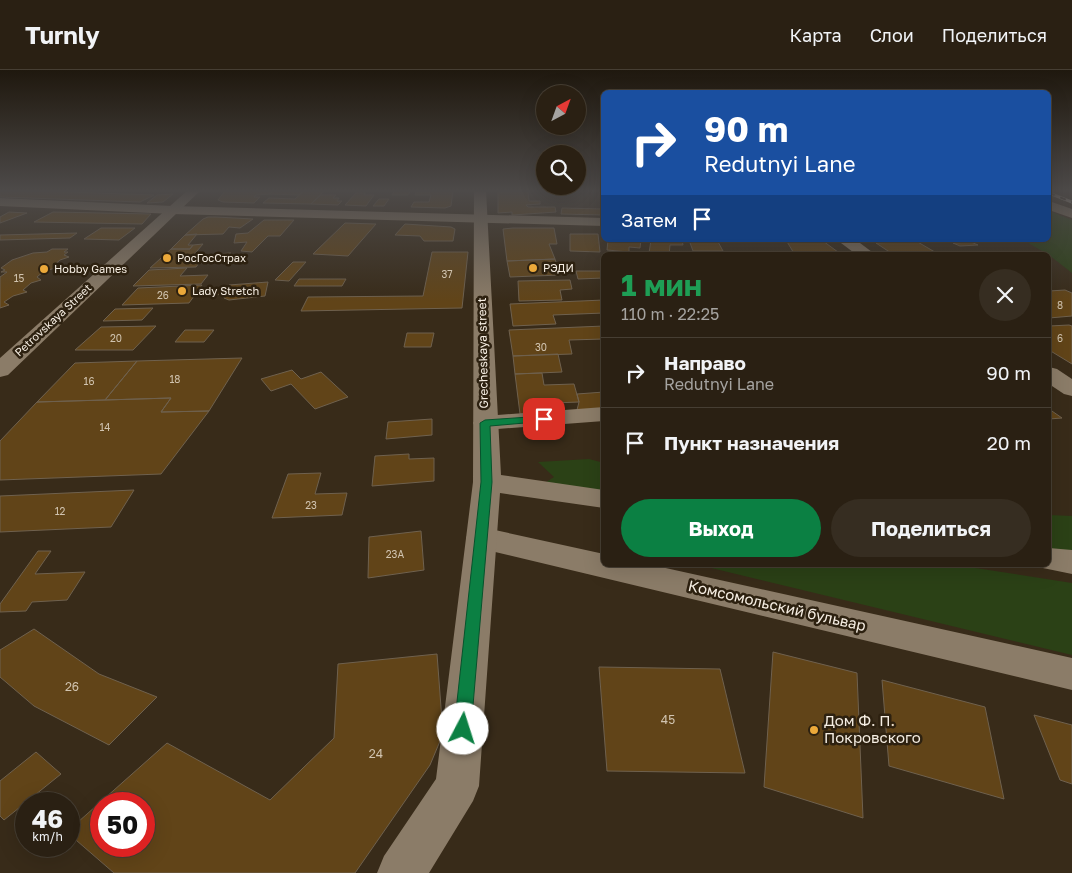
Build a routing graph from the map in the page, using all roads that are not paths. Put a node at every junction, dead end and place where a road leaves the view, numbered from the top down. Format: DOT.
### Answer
graph roads {
  1 [pos="154,227"];
  2 [pos="479,227"];
  3 [pos="848,242"];
  4 [pos="863,252"];
  5 [pos="0,370"];
  6 [pos="601,414"];
  7 [pos="485,423"];
  8 [pos="486,482"];
  9 [pos="601,500"];
  10 [pos="481,538"];
  11 [pos="1051,559"];
  12 [pos="1072,562"];
  13 [pos="601,566"];
  14 [pos="607,567"];
  15 [pos="1072,674"];
  16 [pos="401,873"];
  1 -- 5 [label="main road, Petrovskaya Street"];
  2 -- 7 [label="main road, Grecheskaya street"];
  3 -- 4 [label="main road"];
  6 -- 7 [label="main road"];
  7 -- 8 [label="main road, Grecheskaya street"];
  8 -- 9 [label="main road"];
  8 -- 10 [label="main road, Grecheskaya street"];
  10 -- 13 [label="main road, Комсомольский бульвар"];
  10 -- 16 [label="main road, Grecheskaya street"];
  11 -- 12 [label="main road"];
  14 -- 15 [label="main road, Комсомольский бульвар"];
}
